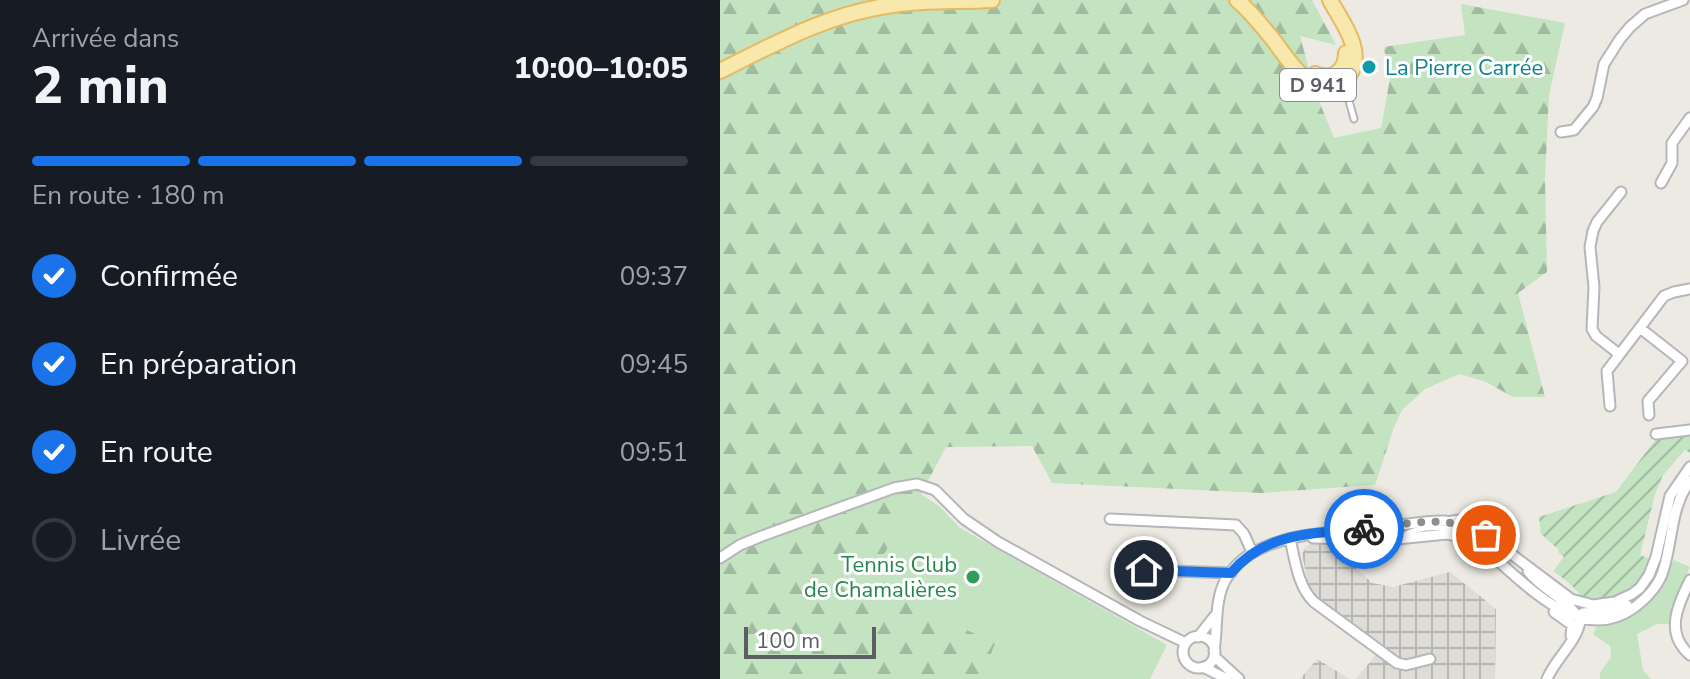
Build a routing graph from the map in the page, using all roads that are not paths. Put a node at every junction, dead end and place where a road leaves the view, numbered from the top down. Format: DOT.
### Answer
graph roads {
  1 [pos="876,0"];
  2 [pos="992,0"];
  3 [pos="1237,0"];
  4 [pos="1248,0"];
  5 [pos="1320,0"];
  6 [pos="1330,0"];
  7 [pos="1683,0"];
  8 [pos="720,63"];
  9 [pos="720,71"];
  10 [pos="1341,77"];
  11 [pos="1690,118"];
  12 [pos="1354,119"];
  13 [pos="1561,132"];
  14 [pos="1661,183"];
  15 [pos="1621,192"];
  16 [pos="1690,289"];
  17 [pos="1640,328"];
  18 [pos="1619,354"];
  19 [pos="1610,406"];
  20 [pos="1649,415"];
  21 [pos="1690,430"];
  22 [pos="1656,434"];
  23 [pos="1690,467"];
  24 [pos="1690,481"];
  25 [pos="1110,519"];
  26 [pos="1436,521"];
  27 [pos="1290,539"];
  28 [pos="1399,539"];
  29 [pos="1497,543"];
  30 [pos="1252,552"];
  31 [pos="1656,557"];
  32 [pos="720,558"];
  33 [pos="1521,562"];
  34 [pos="1144,570"];
  35 [pos="1231,573"];
  36 [pos="1690,580"];
  37 [pos="1217,613"];
  38 [pos="1619,616"];
  39 [pos="1576,627"];
  40 [pos="1198,637"];
  41 [pos="1185,647"];
  42 [pos="1214,653"];
  43 [pos="1690,655"];
  44 [pos="1430,659"];
  45 [pos="1203,667"];
  46 [pos="1227,679"];
  47 [pos="1239,679"];
  48 [pos="1547,679"];
  1 -- 8 [label="main road"];
  2 -- 9 [label="main road"];
  3 -- 10 [label="main road, D 941"];
  4 -- 10 [label="main road, D 941"];
  5 -- 10 [label="main road, D 941"];
  6 -- 10 [label="main road, D 941"];
  7 -- 13 [label="street"];
  10 -- 12 [label="lane"];
  11 -- 14 [label="street"];
  15 -- 18 [label="street"];
  16 -- 17 [label="street"];
  17 -- 18 [label="street"];
  17 -- 20 [label="street"];
  18 -- 19 [label="street"];
  21 -- 22 [label="street"];
  23 -- 31 [label="street"];
  24 -- 38 [label="street"];
  25 -- 30 [label="street"];
  26 -- 27 [label="street"];
  26 -- 29 [label="street"];
  26 -- 29 [label="lane"];
  27 -- 28 [label="street"];
  27 -- 30 [label="street"];
  27 -- 44 [label="street"];
  28 -- 29 [label="lane"];
  28 -- 39 [label="street"];
  29 -- 33 [label="street"];
  30 -- 35 [label="street"];
  31 -- 33 [label="street"];
  31 -- 39 [label="street"];
  32 -- 41 [label="street"];
  33 -- 39 [label="street"];
  34 -- 35 [label="street"];
  35 -- 37 [label="street"];
  36 -- 43 [label="street"];
  37 -- 40 [label="street"];
  37 -- 42 [label="street"];
  38 -- 39 [label="street"];
  38 -- 39 [label="street"];
  39 -- 48 [label="street"];
  40 -- 41 [label="street"];
  40 -- 42 [label="street"];
  41 -- 45 [label="street"];
  42 -- 45 [label="street"];
  42 -- 47 [label="street"];
  45 -- 46 [label="street"];
}
